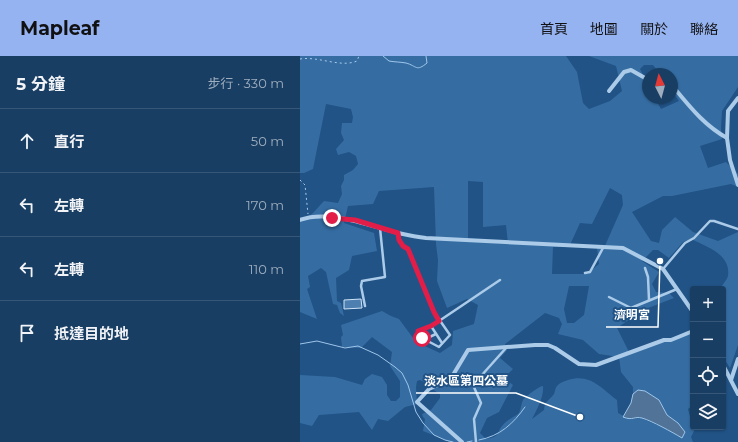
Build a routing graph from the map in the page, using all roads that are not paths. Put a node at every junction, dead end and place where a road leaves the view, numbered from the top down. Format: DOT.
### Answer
graph roads {
  1 [pos="642,76"];
  2 [pos="609,90"];
  3 [pos="678,92"];
  4 [pos="738,98"];
  5 [pos="727,138"];
  6 [pos="738,185"];
  7 [pos="300,220"];
  8 [pos="380,228"];
  9 [pos="738,229"];
  10 [pos="398,233"];
  11 [pos="603,248"];
  12 [pos="645,268"];
  13 [pos="663,268"];
  14 [pos="585,273"];
  15 [pos="500,280"];
  16 [pos="678,289"];
  17 [pos="609,297"];
  18 [pos="649,300"];
  19 [pos="365,306"];
  20 [pos="690,307"];
  21 [pos="439,321"];
  22 [pos="431,326"];
  23 [pos="690,332"];
  24 [pos="436,334"];
  25 [pos="425,340"];
  26 [pos="442,343"];
  27 [pos="506,348"];
  28 [pos="738,359"];
  29 [pos="726,371"];
  30 [pos="731,380"];
  31 [pos="738,394"];
  32 [pos="462,442"];
  33 [pos="476,442"];
  1 -- 2 [label="street"];
  3 -- 5 [label="street"];
  4 -- 5 [label="street"];
  5 -- 6 [label="street"];
  7 -- 8 [label="street"];
  8 -- 10 [label="street"];
  8 -- 19 [label="lane"];
  9 -- 13 [label="lane"];
  10 -- 11 [label="street"];
  10 -- 21 [label="lane"];
  11 -- 13 [label="street"];
  11 -- 14 [label="lane"];
  12 -- 18 [label="lane"];
  13 -- 16 [label="street"];
  15 -- 21 [label="lane"];
  16 -- 18 [label="lane"];
  16 -- 20 [label="street"];
  17 -- 18 [label="lane"];
  21 -- 22 [label="lane"];
  21 -- 26 [label="lane"];
  22 -- 24 [label="lane"];
  22 -- 25 [label="lane"];
  23 -- 27 [label="street"];
  24 -- 25 [label="lane"];
  24 -- 26 [label="lane"];
  25 -- 26 [label="lane"];
  27 -- 32 [label="street"];
  27 -- 33 [label="lane"];
  28 -- 30 [label="street"];
  29 -- 30 [label="street"];
  30 -- 31 [label="street"];
}
